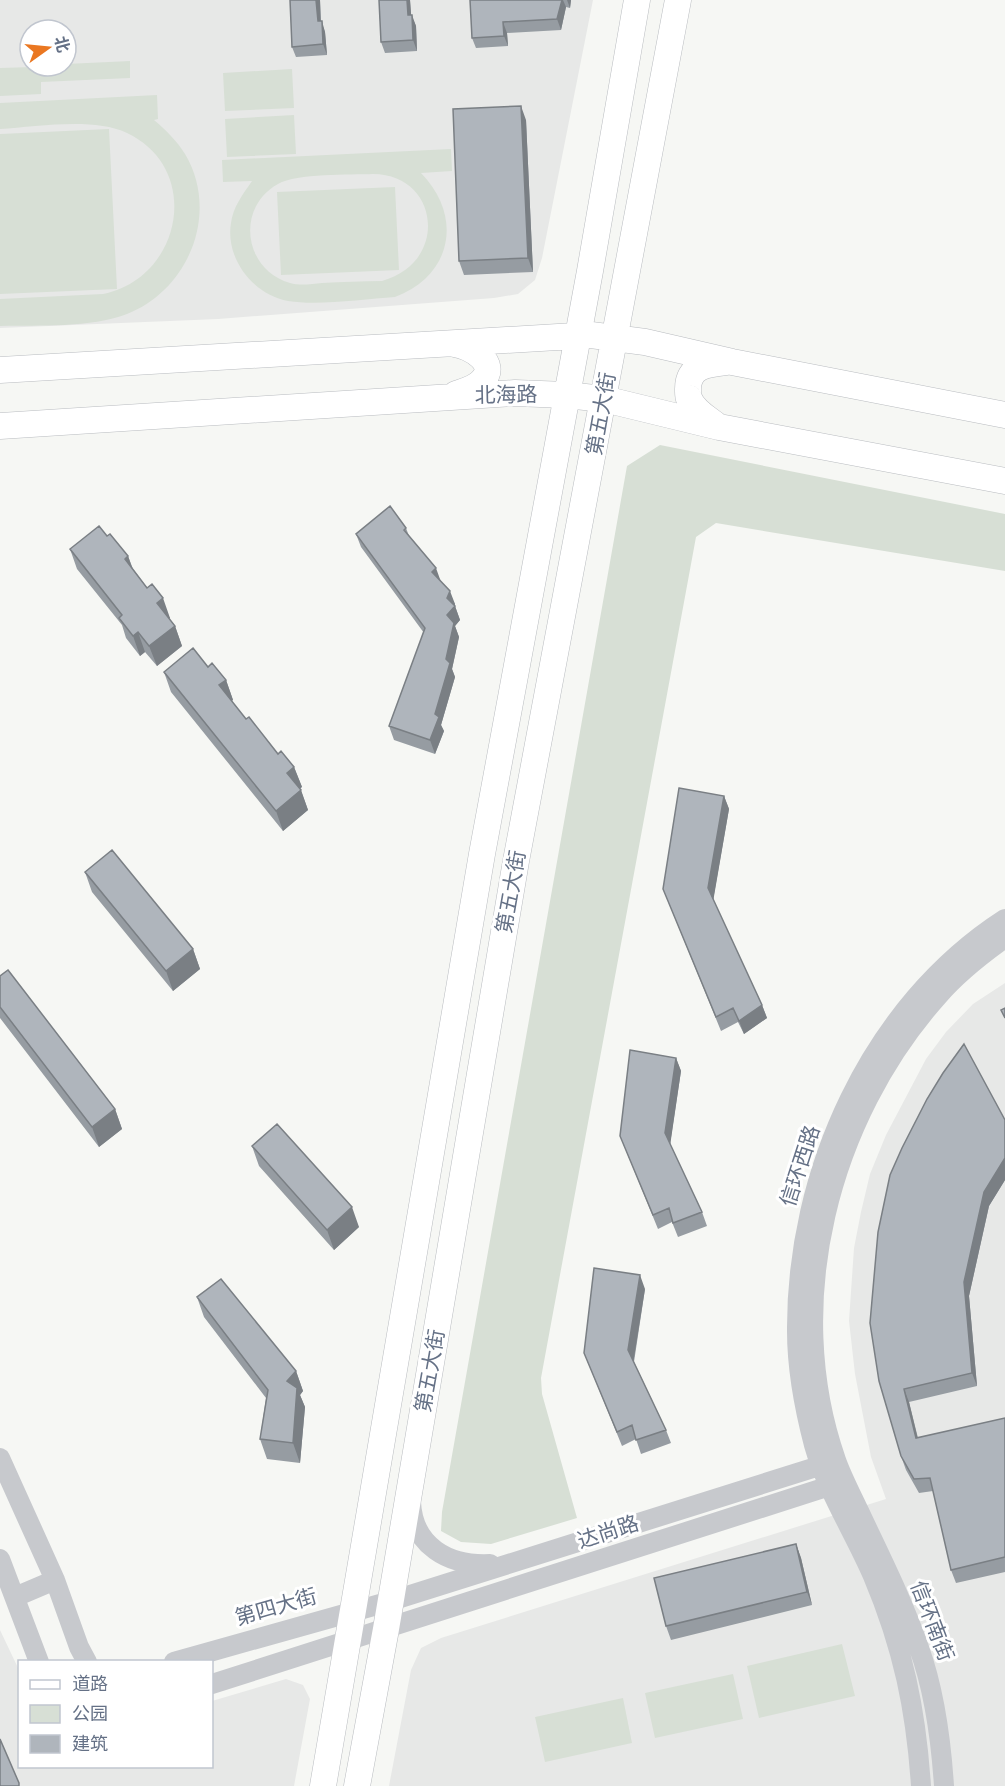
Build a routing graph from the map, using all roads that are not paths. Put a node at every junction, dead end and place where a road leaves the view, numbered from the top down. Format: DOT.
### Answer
graph roads {
  1 [pos="637,0"];
  2 [pos="678,0"];
  3 [pos="590,271"];
  4 [pos="626,279"];
  5 [pos="596,338"];
  6 [pos="514,339"];
  7 [pos="442,343"];
  8 [pos="679,350"];
  9 [pos="732,362"];
  10 [pos="0,370"];
  11 [pos="583,381"];
  12 [pos="515,393"];
  13 [pos="445,397"];
  14 [pos="1005,415"];
  15 [pos="0,426"];
  16 [pos="719,427"];
  17 [pos="554,459"];
  18 [pos="1005,481"];
  19 [pos="1005,919"];
  20 [pos="1005,938"];
  21 [pos="0,1458"];
  22 [pos="829,1463"];
  23 [pos="838,1484"];
  24 [pos="410,1486"];
  25 [pos="0,1559"];
  26 [pos="516,1561"];
  27 [pos="55,1580"];
  28 [pos="15,1597"];
  29 [pos="391,1601"];
  30 [pos="353,1611"];
  31 [pos="386,1629"];
  32 [pos="349,1640"];
  33 [pos="38,1660"];
  34 [pos="86,1660"];
  35 [pos="181,1660"];
  36 [pos="213,1684"];
  37 [pos="323,1786"];
  38 [pos="357,1786"];
  39 [pos="921,1786"];
  40 [pos="944,1786"];
  1 -- 3 [label="main road, 第五大街"];
  2 -- 4 [label="main road, 第五大街"];
  3 -- 5 [label="main road, 第五大街"];
  3 -- 6 [label="main road"];
  4 -- 5 [label="main road, 第五大街"];
  4 -- 8 [label="main road"];
  5 -- 6 [label="main road"];
  5 -- 8 [label="main road"];
  5 -- 11 [label="main road, 第五大街"];
  5 -- 11 [label="main road, 第五大街"];
  6 -- 7 [label="main road"];
  6 -- 11 [label="main road"];
  7 -- 10 [label="main road"];
  7 -- 13 [label="main road"];
  8 -- 9 [label="main road"];
  9 -- 14 [label="main road"];
  9 -- 16 [label="main road"];
  11 -- 12 [label="main road, 北海路"];
  11 -- 16 [label="main road"];
  11 -- 17 [label="main road, 第五大街"];
  11 -- 24 [label="main road, 第五大街"];
  12 -- 13 [label="main road, 北海路"];
  12 -- 17 [label="main road"];
  13 -- 15 [label="main road, 北海路"];
  16 -- 18 [label="main road"];
  17 -- 30 [label="main road, 第五大街"];
  19 -- 22 [label="street, 信环西路"];
  20 -- 22 [label="street, 信环西路"];
  21 -- 27 [label="street"];
  22 -- 23 [label="street, 信环西路"];
  22 -- 26 [label="street, 达尚路"];
  23 -- 31 [label="street, 达尚路"];
  23 -- 39 [label="street, 信环南街"];
  23 -- 40 [label="street, 信环南街"];
  24 -- 26 [label="street"];
  24 -- 29 [label="main road, 第五大街"];
  25 -- 28 [label="street"];
  26 -- 29 [label="street, 达尚路"];
  27 -- 28 [label="street"];
  27 -- 34 [label="street"];
  28 -- 33 [label="street"];
  29 -- 30 [label="street, 第四大街"];
  29 -- 31 [label="main road, 第五大街"];
  30 -- 32 [label="main road, 第五大街"];
  30 -- 35 [label="street, 第四大街"];
  31 -- 32 [label="street"];
  31 -- 38 [label="main road, 第五大街"];
  32 -- 36 [label="street"];
  32 -- 37 [label="main road, 第五大街"];
}
